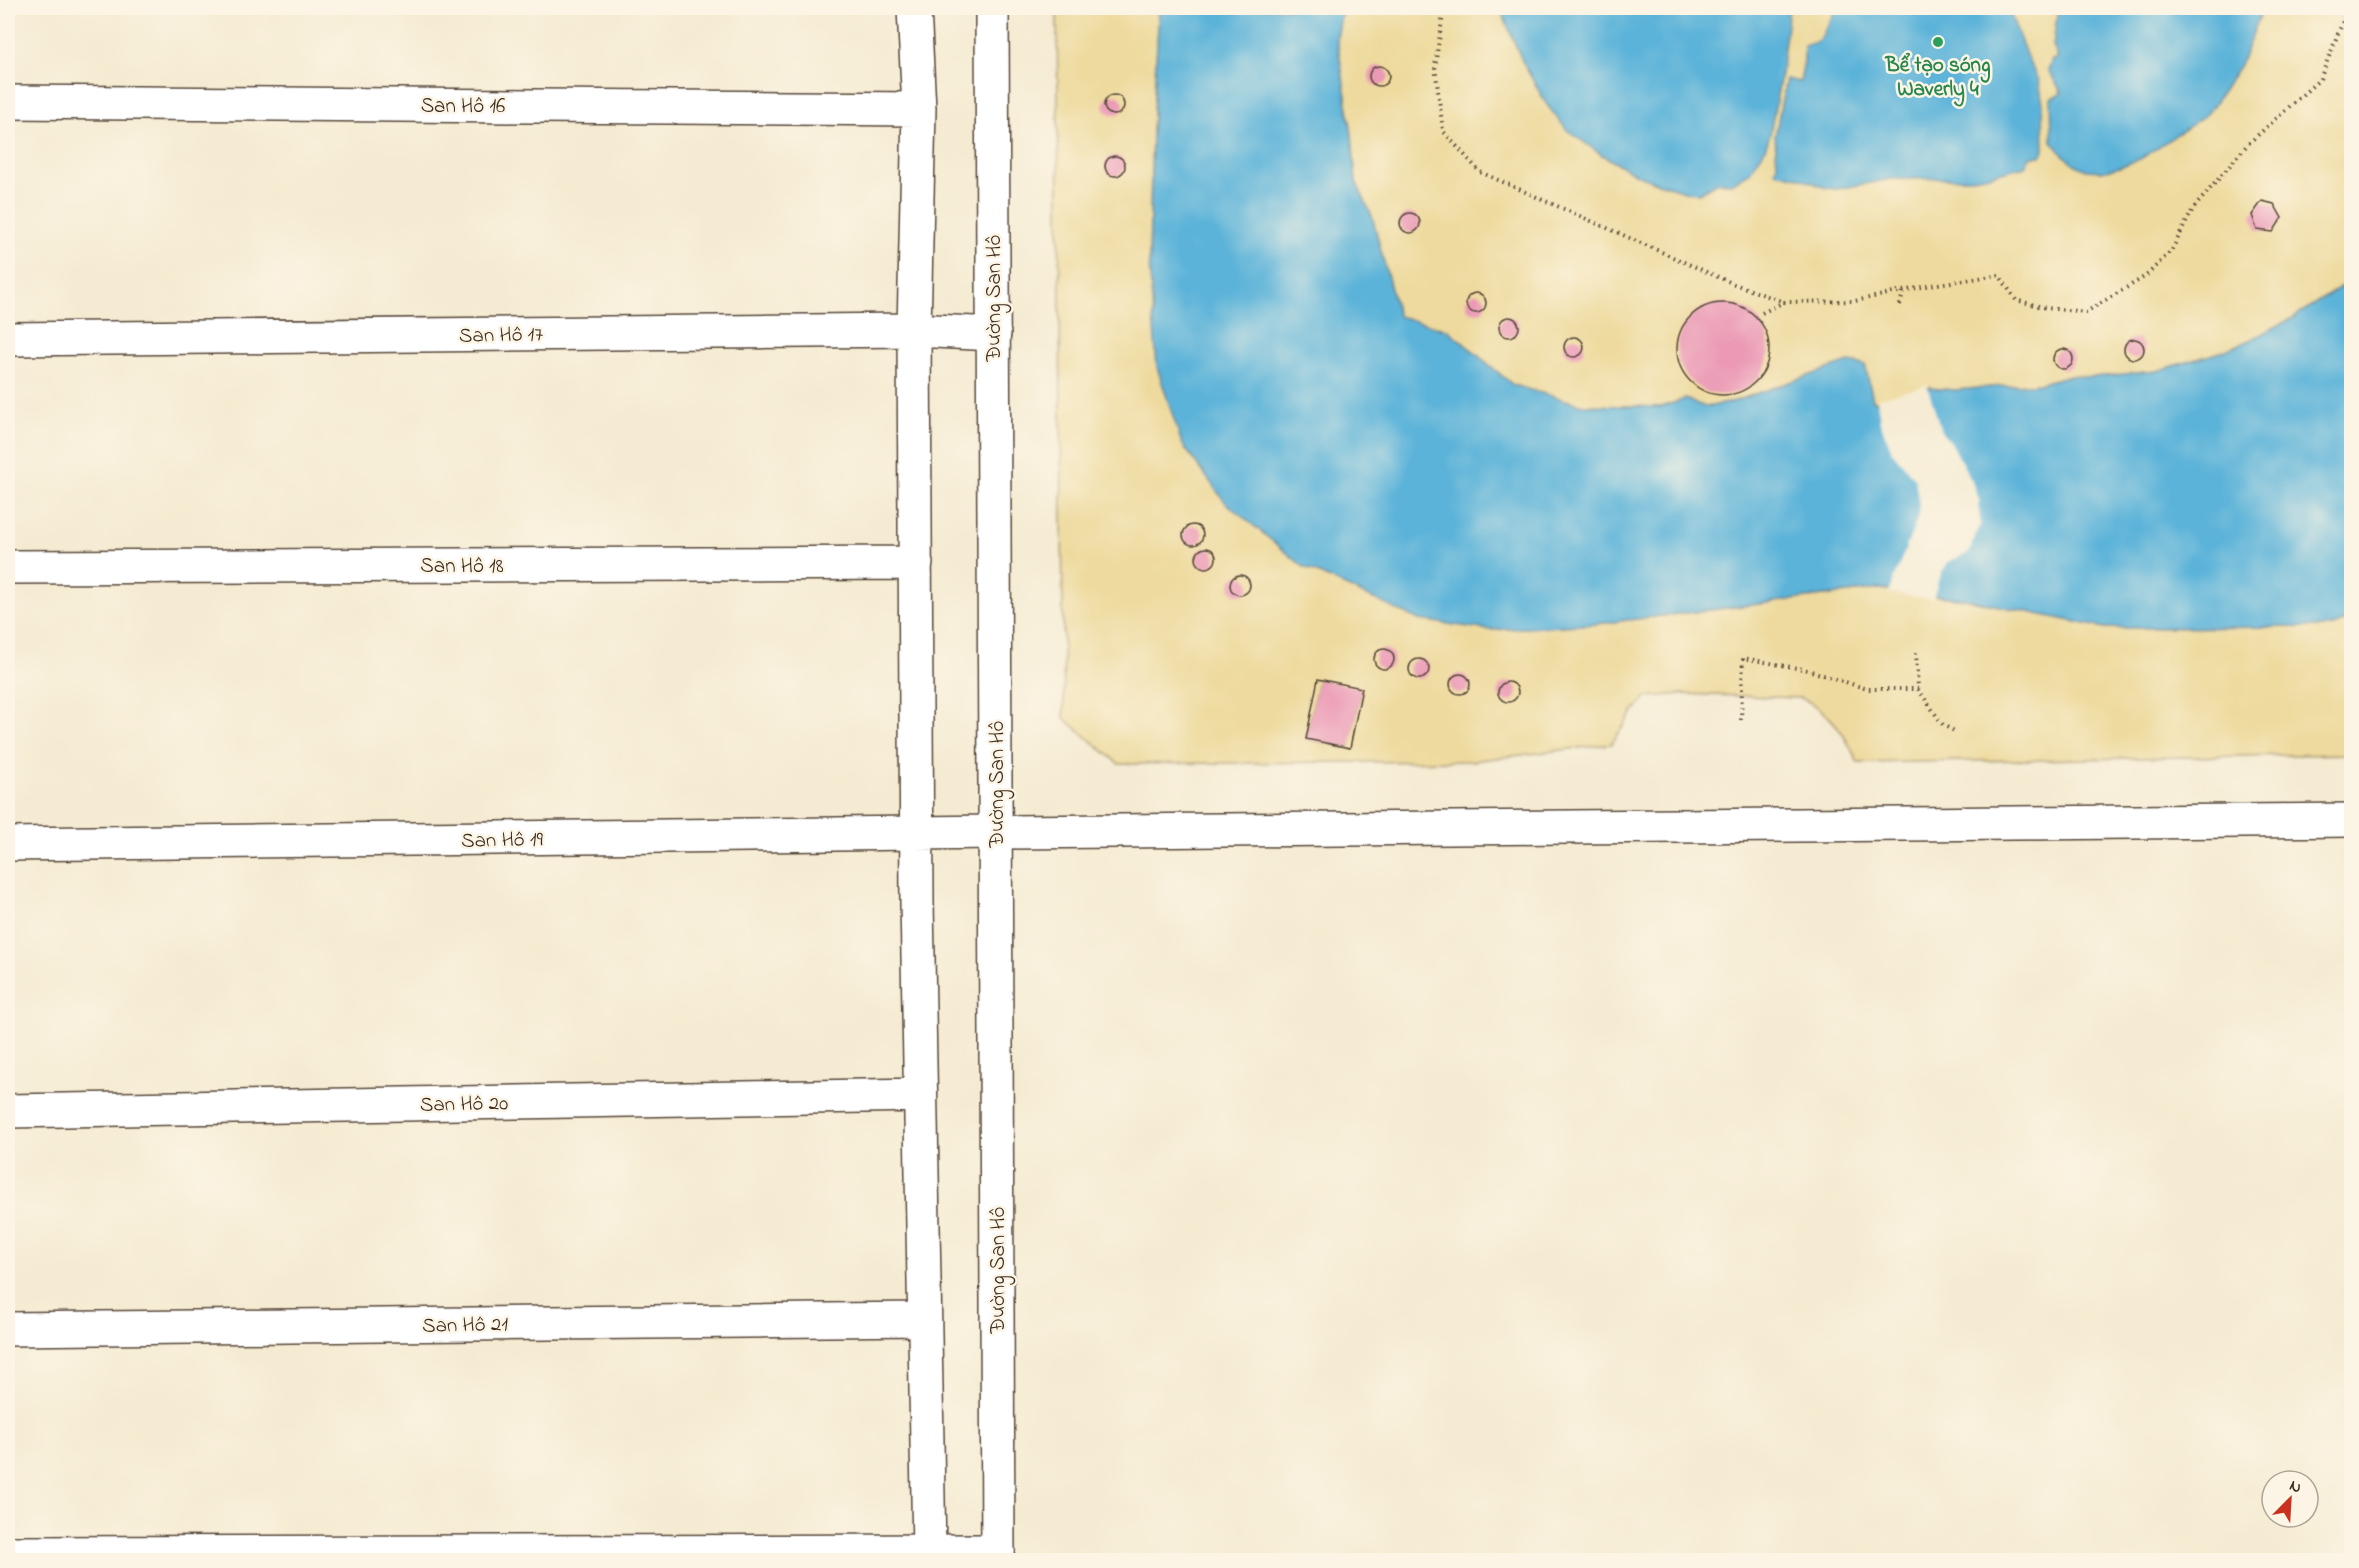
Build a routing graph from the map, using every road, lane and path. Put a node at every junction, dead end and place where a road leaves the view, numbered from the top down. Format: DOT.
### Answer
graph roads {
  1 [pos="914,8"];
  2 [pos="992,8"];
  3 [pos="1444,8"];
  4 [pos="2345,8"];
  5 [pos="8,102"];
  6 [pos="919,109"];
  7 [pos="1903,292"];
  8 [pos="1784,302"];
  9 [pos="1900,304"];
  10 [pos="1762,312"];
  11 [pos="914,330"];
  12 [pos="994,334"];
  13 [pos="8,339"];
  14 [pos="916,564"];
  15 [pos="8,567"];
  16 [pos="1916,653"];
  17 [pos="1918,689"];
  18 [pos="1741,720"];
  19 [pos="1956,732"];
  20 [pos="2352,820"];
  21 [pos="996,832"];
  22 [pos="917,834"];
  23 [pos="8,844"];
  24 [pos="920,1095"];
  25 [pos="8,1111"];
  26 [pos="923,1318"];
  27 [pos="8,1329"];
  28 [pos="929,1551"];
  29 [pos="8,1553"];
  30 [pos="998,1556"];
  1 -- 6 [label="street"];
  2 -- 12 [label="street, Đường San Hô"];
  3 -- 8 [label="path"];
  4 -- 7 [label="path"];
  5 -- 6 [label="street, San Hô 16"];
  6 -- 11 [label="street"];
  7 -- 8 [label="path"];
  7 -- 9 [label="path"];
  8 -- 10 [label="path"];
  11 -- 12 [label="street, San Hô 17"];
  11 -- 13 [label="street, San Hô 17"];
  11 -- 14 [label="street"];
  12 -- 21 [label="street, Đường San Hô"];
  14 -- 15 [label="street, San Hô 18"];
  14 -- 22 [label="street"];
  16 -- 17 [label="path"];
  17 -- 18 [label="path"];
  17 -- 19 [label="path"];
  20 -- 21 [label="street, San Hô 19"];
  21 -- 22 [label="street, San Hô 19"];
  21 -- 30 [label="street, Đường San Hô"];
  22 -- 23 [label="street, San Hô 19"];
  22 -- 24 [label="street"];
  24 -- 25 [label="street, San Hô 20"];
  24 -- 26 [label="street"];
  26 -- 27 [label="street, San Hô 21"];
  26 -- 28 [label="street"];
  28 -- 29 [label="street"];
  28 -- 30 [label="street"];
}
